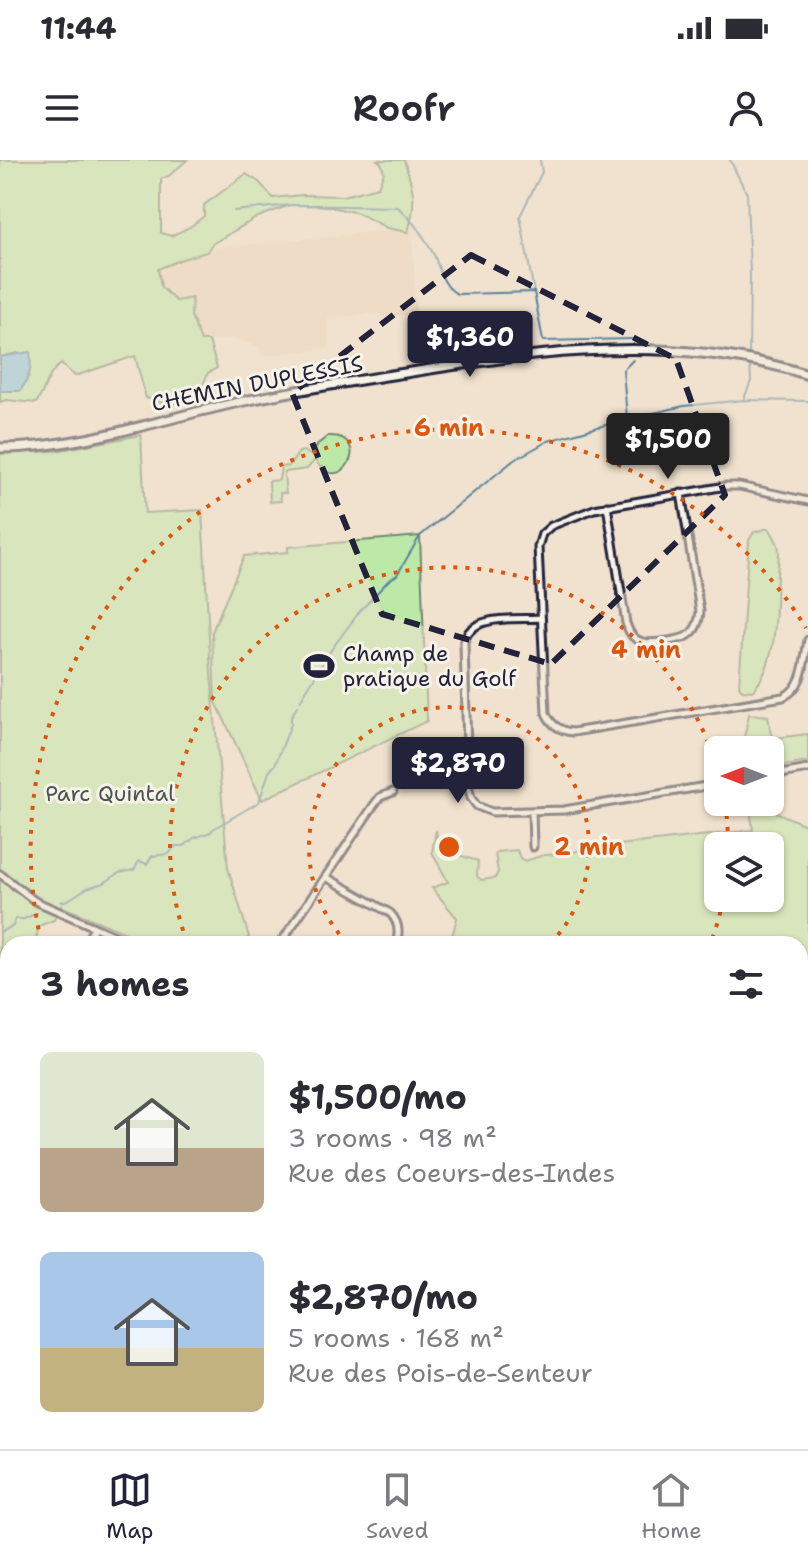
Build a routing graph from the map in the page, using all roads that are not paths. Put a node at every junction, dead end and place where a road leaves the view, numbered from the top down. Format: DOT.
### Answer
graph roads {
  1 [pos="808,375"];
  2 [pos="0,448"];
  3 [pos="681,493"];
  4 [pos="808,501"];
  5 [pos="607,506"];
  6 [pos="541,618"];
  7 [pos="808,640"];
  8 [pos="808,769"];
  9 [pos="784,773"];
  10 [pos="704,786"];
  11 [pos="393,792"];
  12 [pos="532,811"];
  13 [pos="533,847"];
  14 [pos="0,874"];
  15 [pos="326,877"];
  16 [pos="94,927"];
  17 [pos="90,936"];
  18 [pos="115,936"];
  19 [pos="285,936"];
  20 [pos="398,936"];
  1 -- 2 [label="street, CHEMIN DUPLESSIS"];
  3 -- 4 [label="street"];
  3 -- 5 [label="street"];
  3 -- 5 [label="street"];
  5 -- 6 [label="street"];
  6 -- 7 [label="street"];
  6 -- 12 [label="street"];
  8 -- 9 [label="street"];
  10 -- 12 [label="street"];
  11 -- 15 [label="street"];
  12 -- 13 [label="street"];
  14 -- 16 [label="street"];
  15 -- 19 [label="street"];
  15 -- 20 [label="street"];
  16 -- 17 [label="street"];
  16 -- 18 [label="street"];
}
